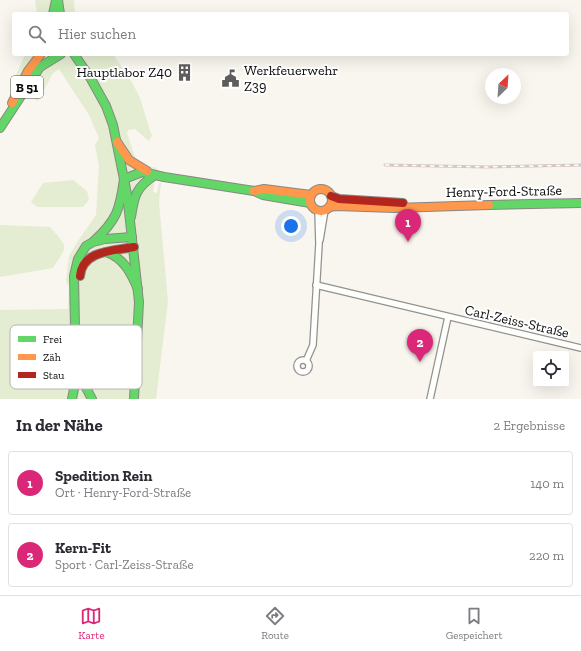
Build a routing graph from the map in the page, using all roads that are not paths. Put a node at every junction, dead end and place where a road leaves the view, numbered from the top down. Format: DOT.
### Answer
graph roads {
  1 [pos="57,0"];
  2 [pos="54,12"];
  3 [pos="60,12"];
  4 [pos="37,56"];
  5 [pos="58,56"];
  6 [pos="75,56"];
  7 [pos="0,127"];
  8 [pos="117,142"];
  9 [pos="154,175"];
  10 [pos="124,179"];
  11 [pos="331,196"];
  12 [pos="311,199"];
  13 [pos="581,203"];
  14 [pos="428,206"];
  15 [pos="324,209"];
  16 [pos="130,218"];
  17 [pos="132,237"];
  18 [pos="93,242"];
  19 [pos="134,247"];
  20 [pos="106,252"];
  21 [pos="316,285"];
  22 [pos="138,289"];
  23 [pos="448,317"];
  24 [pos="75,325"];
  25 [pos="80,325"];
  26 [pos="138,325"];
  27 [pos="581,348"];
  28 [pos="306,361"];
  29 [pos="76,389"];
  30 [pos="86,389"];
  31 [pos="135,389"];
  32 [pos="72,399"];
  33 [pos="92,399"];
  34 [pos="134,399"];
  35 [pos="430,399"];
  1 -- 2 [label="main road"];
  1 -- 3 [label="main road"];
  4 -- 7 [label="main road, B 51"];
  5 -- 7 [label="main road, B 51"];
  6 -- 8 [label="main road"];
  8 -- 9 [label="main road"];
  8 -- 10 [label="main road"];
  9 -- 10 [label="main road"];
  9 -- 12 [label="main road"];
  9 -- 16 [label="main road"];
  10 -- 16 [label="main road"];
  10 -- 18 [label="main road"];
  11 -- 12 [label="main road"];
  11 -- 14 [label="main road, Henry-Ford-Straße"];
  11 -- 15 [label="main road"];
  12 -- 15 [label="main road"];
  13 -- 14 [label="main road, Henry-Ford-Straße"];
  14 -- 15 [label="main road, Henry-Ford-Straße"];
  15 -- 21 [label="street"];
  16 -- 17 [label="main road"];
  17 -- 18 [label="main road"];
  17 -- 19 [label="main road"];
  18 -- 24 [label="main road"];
  19 -- 20 [label="main road"];
  19 -- 22 [label="main road"];
  20 -- 22 [label="main road"];
  20 -- 25 [label="main road"];
  21 -- 23 [label="street, Carl-Zeiss-Straße"];
  21 -- 28 [label="street"];
  22 -- 26 [label="main road"];
  23 -- 27 [label="street, Carl-Zeiss-Straße"];
  23 -- 35 [label="street, Carl-Zeiss-Straße"];
  29 -- 32 [label="main road"];
  30 -- 33 [label="main road"];
  31 -- 34 [label="main road"];
}
